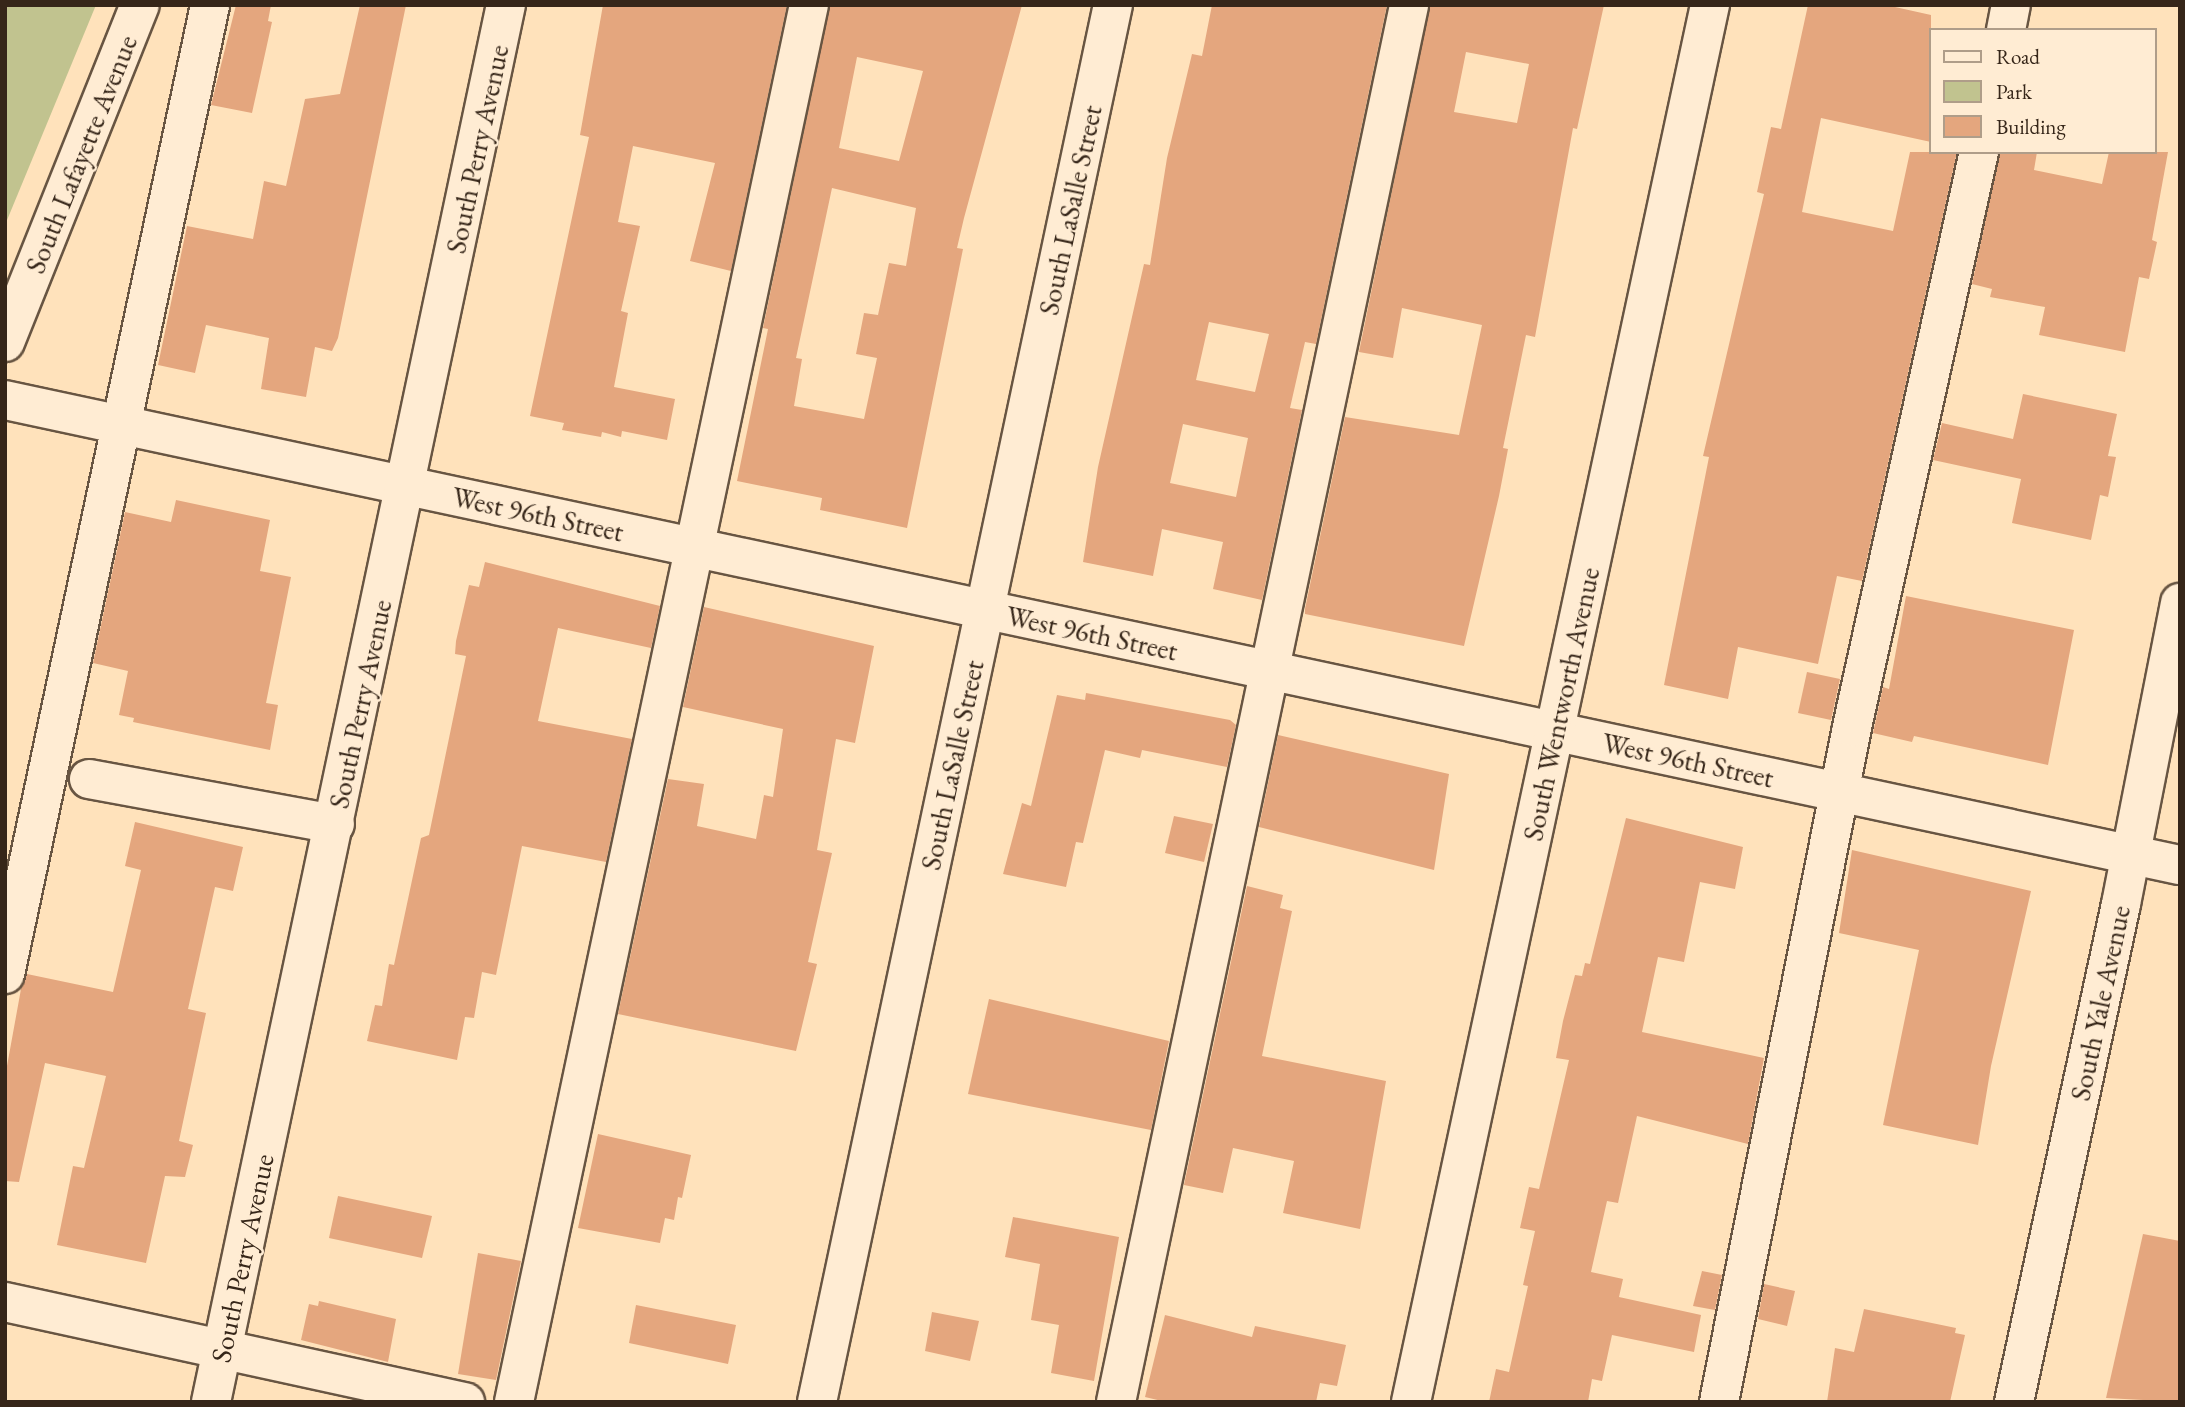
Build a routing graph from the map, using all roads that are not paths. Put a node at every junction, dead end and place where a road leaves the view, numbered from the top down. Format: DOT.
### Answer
graph roads {
  1 [pos="140,5"];
  2 [pos="210,5"];
  3 [pos="506,5"];
  4 [pos="809,5"];
  5 [pos="1113,5"];
  6 [pos="1409,5"];
  7 [pos="1710,5"];
  8 [pos="2011,5"];
  9 [pos="2006,28"];
  10 [pos="1979,154"];
  11 [pos="5,342"];
  12 [pos="5,400"];
  13 [pos="122,425"];
  14 [pos="407,486"];
  15 [pos="695,547"];
  16 [pos="2180,603"];
  17 [pos="985,610"];
  18 [pos="1266,670"];
  19 [pos="1554,731"];
  20 [pos="89,779"];
  21 [pos="1842,793"];
  22 [pos="335,824"];
  23 [pos="2129,855"];
  24 [pos="2180,865"];
  25 [pos="5,974"];
  26 [pos="5,1302"];
  27 [pos="222,1349"];
  28 [pos="211,1402"];
  29 [pos="465,1402"];
  30 [pos="514,1402"];
  31 [pos="817,1402"];
  32 [pos="1116,1402"];
  33 [pos="1411,1402"];
  34 [pos="1719,1402"];
  35 [pos="2014,1402"];
  1 -- 11 [label="street, South Lafayette Avenue"];
  2 -- 13 [label="street"];
  3 -- 14 [label="street, South Perry Avenue"];
  4 -- 15 [label="street"];
  5 -- 17 [label="street, South LaSalle Street"];
  6 -- 18 [label="street"];
  7 -- 19 [label="street, South Wentworth Avenue"];
  8 -- 9 [label="street"];
  10 -- 21 [label="street"];
  12 -- 13 [label="street, West 96th Street"];
  13 -- 14 [label="street, West 96th Street"];
  13 -- 25 [label="street"];
  14 -- 15 [label="street, West 96th Street"];
  14 -- 22 [label="street, South Perry Avenue"];
  15 -- 17 [label="street, West 96th Street"];
  15 -- 30 [label="street"];
  16 -- 23 [label="street, South Yale Avenue"];
  17 -- 18 [label="street, West 96th Street"];
  17 -- 31 [label="street, South LaSalle Street"];
  18 -- 19 [label="street, West 96th Street"];
  18 -- 32 [label="street"];
  19 -- 21 [label="street, West 96th Street"];
  19 -- 33 [label="street, South Wentworth Avenue"];
  20 -- 22 [label="street"];
  21 -- 23 [label="street, West 96th Street"];
  21 -- 34 [label="street"];
  22 -- 27 [label="street, South Perry Avenue"];
  23 -- 24 [label="street, West 96th Street"];
  23 -- 35 [label="street, South Yale Avenue"];
  26 -- 27 [label="street"];
  27 -- 28 [label="street, South Perry Avenue"];
  27 -- 29 [label="street"];
}
